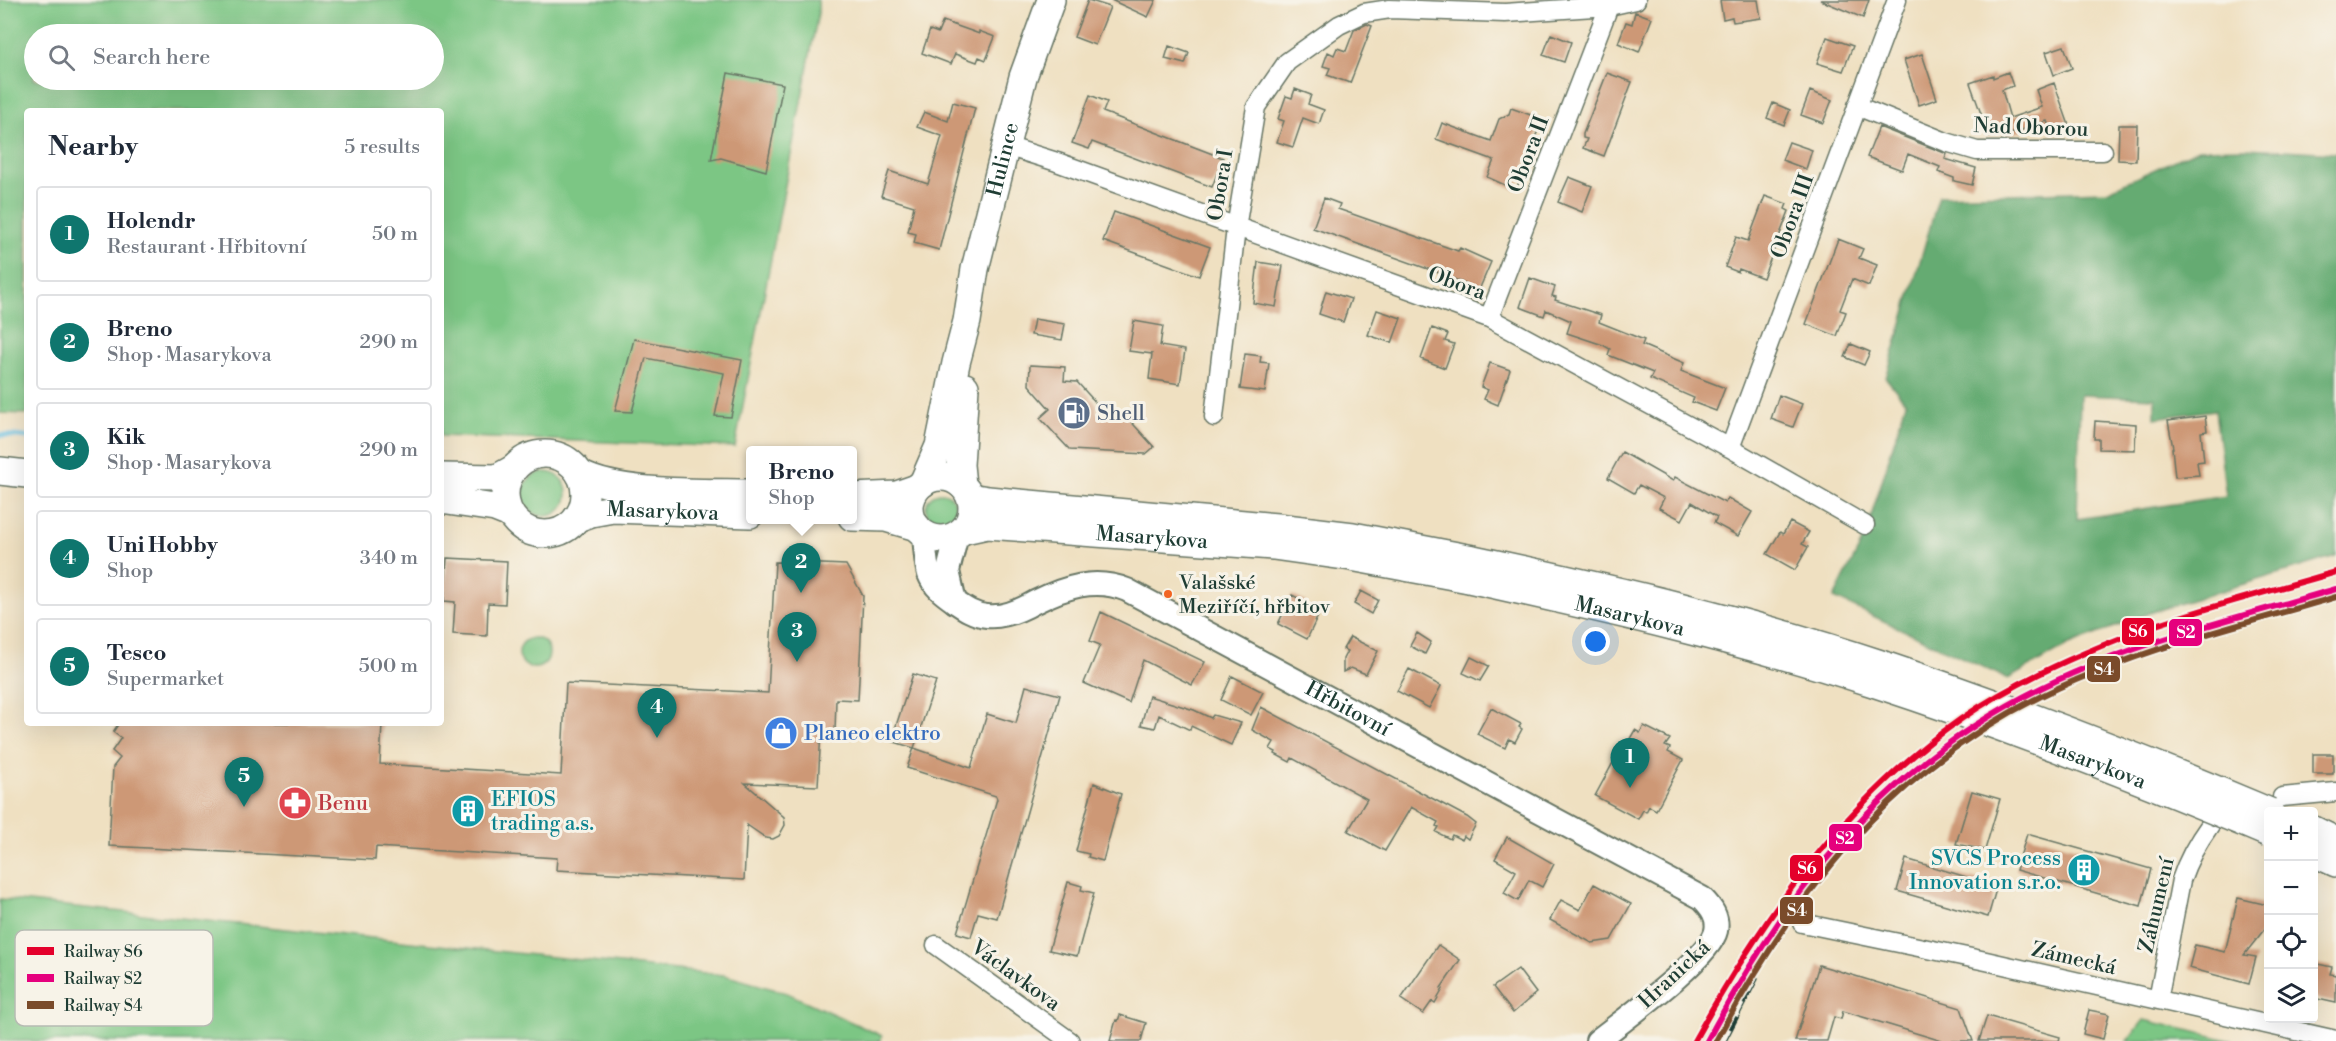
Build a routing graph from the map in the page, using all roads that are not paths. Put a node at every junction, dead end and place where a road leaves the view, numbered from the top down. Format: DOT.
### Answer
graph roads {
  1 [pos="1051,0"];
  2 [pos="1636,0"];
  3 [pos="1897,0"];
  4 [pos="1366,6"];
  5 [pos="1608,6"];
  6 [pos="1857,106"];
  7 [pos="1006,146"];
  8 [pos="2103,152"];
  9 [pos="1236,228"];
  10 [pos="1489,318"];
  11 [pos="967,321"];
  12 [pos="1214,417"];
  13 [pos="1730,448"];
  14 [pos="0,460"];
  15 [pos="24,460"];
  16 [pos="513,469"];
  17 [pos="0,471"];
  18 [pos="24,474"];
  19 [pos="580,474"];
  20 [pos="444,477"];
  21 [pos="920,486"];
  22 [pos="966,491"];
  23 [pos="746,494"];
  24 [pos="857,497"];
  25 [pos="444,500"];
  26 [pos="746,513"];
  27 [pos="510,514"];
  28 [pos="857,517"];
  29 [pos="577,518"];
  30 [pos="1865,525"];
  31 [pos="920,530"];
  32 [pos="960,532"];
  33 [pos="1471,569"];
  34 [pos="955,602"];
  35 [pos="2336,792"];
  36 [pos="2276,804"];
  37 [pos="2210,825"];
  38 [pos="2264,831"];
  39 [pos="2318,832"];
  40 [pos="2336,841"];
  41 [pos="2318,855"];
  42 [pos="2336,863"];
  43 [pos="1802,923"];
  44 [pos="1716,925"];
  45 [pos="936,945"];
  46 [pos="2158,1000"];
  47 [pos="2336,1040"];
  48 [pos="1070,1041"];
  49 [pos="1597,1041"];
  1 -- 7 [label="main road, Hulince"];
  2 -- 5 [label="street, Obora I"];
  3 -- 6 [label="street, Obora III"];
  4 -- 5 [label="street, Obora I"];
  4 -- 9 [label="street, Obora I"];
  5 -- 10 [label="street, Obora II"];
  6 -- 8 [label="street, Nad Oborou"];
  6 -- 13 [label="street, Obora III"];
  7 -- 9 [label="street, Obora"];
  7 -- 11 [label="main road, Hulince"];
  9 -- 10 [label="street, Obora"];
  9 -- 12 [label="street, Obora I"];
  10 -- 13 [label="street, Obora"];
  11 -- 21 [label="main road, Hulince"];
  11 -- 22 [label="main road, Hulince"];
  13 -- 30 [label="street, Obora"];
  14 -- 15 [label="main road"];
  16 -- 19 [label="main road, Masarykova"];
  16 -- 20 [label="main road, Masarykova"];
  16 -- 27 [label="main road"];
  17 -- 18 [label="main road"];
  19 -- 23 [label="main road, Masarykova"];
  19 -- 29 [label="main road, Masarykova"];
  21 -- 22 [label="main road"];
  21 -- 24 [label="main road"];
  21 -- 31 [label="main road"];
  22 -- 32 [label="main road"];
  22 -- 33 [label="main road, Masarykova"];
  25 -- 27 [label="main road, Masarykova"];
  26 -- 29 [label="main road, Masarykova"];
  27 -- 29 [label="main road, Masarykova"];
  28 -- 31 [label="main road"];
  31 -- 32 [label="main road"];
  31 -- 34 [label="street, Hřbitovní"];
  32 -- 33 [label="main road, Masarykova"];
  32 -- 34 [label="street"];
  33 -- 36 [label="main road, Masarykova, bridge"];
  33 -- 38 [label="main road, Masarykova, bridge"];
  34 -- 44 [label="street, Hřbitovní"];
  35 -- 36 [label="street"];
  37 -- 46 [label="street, Záhumení"];
  39 -- 40 [label="main road"];
  41 -- 42 [label="main road"];
  43 -- 46 [label="street, Zámecká"];
  44 -- 49 [label="street, Hranická"];
  45 -- 48 [label="street, Václavkova"];
  46 -- 47 [label="street, Zámecká"];
}
